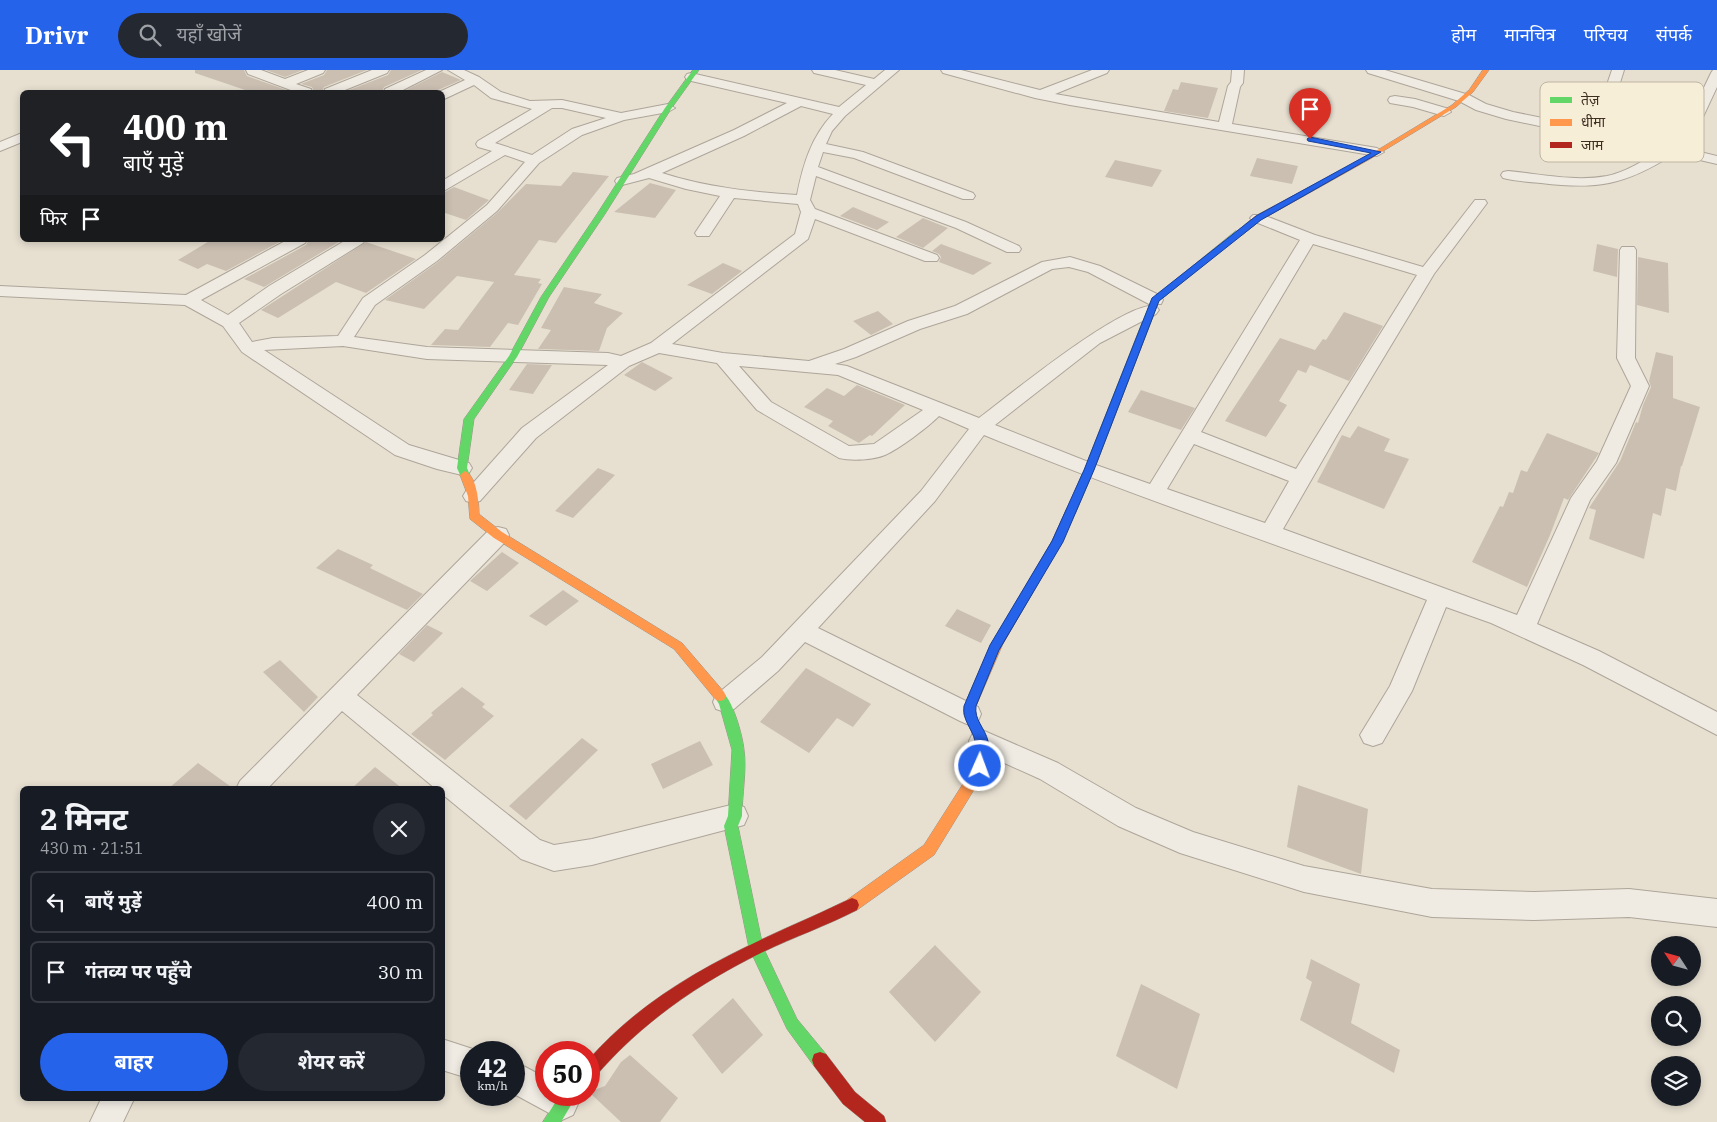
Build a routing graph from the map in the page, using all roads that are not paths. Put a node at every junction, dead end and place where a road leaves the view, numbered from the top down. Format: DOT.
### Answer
graph roads {
  1 [pos="251,70"];
  2 [pos="319,70"];
  3 [pos="383,70"];
  4 [pos="436,70"];
  5 [pos="454,70"];
  6 [pos="818,70"];
  7 [pos="893,70"];
  8 [pos="947,70"];
  9 [pos="1104,70"];
  10 [pos="1238,70"];
  11 [pos="1372,70"];
  12 [pos="1486,70"];
  13 [pos="1618,70"];
  14 [pos="694,73"];
  15 [pos="1717,74"];
  16 [pos="475,80"];
  17 [pos="1614,82"];
  18 [pos="876,83"];
  19 [pos="285,84"];
  20 [pos="301,90"];
  21 [pos="335,90"];
  22 [pos="394,90"];
  23 [pos="1040,94"];
  24 [pos="445,95"];
  25 [pos="1464,98"];
  26 [pos="1704,98"];
  27 [pos="1395,100"];
  28 [pos="801,101"];
  29 [pos="548,104"];
  30 [pos="668,108"];
  31 [pos="843,112"];
  32 [pos="1444,112"];
  33 [pos="621,117"];
  34 [pos="1540,121"];
  35 [pos="1225,126"];
  36 [pos="20,138"];
  37 [pos="0,147"];
  38 [pos="819,147"];
  39 [pos="504,150"];
  40 [pos="1377,152"];
  41 [pos="1704,157"];
  42 [pos="534,160"];
  43 [pos="1717,160"];
  44 [pos="1652,162"];
  45 [pos="810,169"];
  46 [pos="648,173"];
  47 [pos="1508,175"];
  48 [pos="622,181"];
  49 [pos="445,186"];
  50 [pos="729,194"];
  51 [pos="968,196"];
  52 [pos="1480,203"];
  53 [pos="806,206"];
  54 [pos="1258,218"];
  55 [pos="703,233"];
  56 [pos="1309,238"];
  57 [pos="294,242"];
  58 [pos="354,242"];
  59 [pos="1013,249"];
  60 [pos="1628,250"];
  61 [pos="931,258"];
  62 [pos="1427,273"];
  63 [pos="0,291"];
  64 [pos="189,300"];
  65 [pos="1152,305"];
  66 [pos="229,322"];
  67 [pos="343,341"];
  68 [pos="658,347"];
  69 [pos="248,348"];
  70 [pos="513,357"];
  71 [pos="723,359"];
  72 [pos="623,362"];
  73 [pos="808,367"];
  74 [pos="936,408"];
  75 [pos="982,426"];
  76 [pos="1190,435"];
  77 [pos="462,468"];
  78 [pos="1089,470"];
  79 [pos="1300,478"];
  80 [pos="1155,492"];
  81 [pos="473,496"];
  82 [pos="1270,533"];
  83 [pos="498,535"];
  84 [pos="1440,595"];
  85 [pos="1523,628"];
  86 [pos="802,630"];
  87 [pos="340,695"];
  88 [pos="725,702"];
  89 [pos="969,714"];
  90 [pos="1717,724"];
  91 [pos="1373,734"];
  92 [pos="982,741"];
  93 [pos="252,786"];
  94 [pos="735,816"];
  95 [pos="1717,913"];
  96 [pos="756,948"];
  97 [pos="445,1055"];
  98 [pos="600,1057"];
  99 [pos="460,1060"];
  100 [pos="525,1084"];
  101 [pos="117,1101"];
  102 [pos="561,1107"];
  103 [pos="106,1122"];
  104 [pos="878,1122"];
  1 -- 19 [label="street"];
  2 -- 19 [label="street"];
  3 -- 21 [label="street"];
  4 -- 22 [label="street"];
  5 -- 16 [label="street"];
  6 -- 18 [label="street"];
  7 -- 18 [label="street"];
  8 -- 23 [label="street"];
  9 -- 23 [label="street"];
  10 -- 35 [label="street"];
  11 -- 25 [label="street"];
  12 -- 25 [label="main road"];
  13 -- 17 [label="street"];
  14 -- 28 [label="street"];
  14 -- 30 [label="main road"];
  15 -- 26 [label="street"];
  16 -- 24 [label="street"];
  16 -- 29 [label="street"];
  18 -- 31 [label="street"];
  19 -- 20 [label="street"];
  23 -- 35 [label="street"];
  25 -- 32 [label="main road"];
  25 -- 34 [label="street"];
  27 -- 32 [label="street"];
  28 -- 31 [label="street"];
  28 -- 46 [label="street"];
  29 -- 33 [label="street"];
  29 -- 39 [label="street"];
  30 -- 33 [label="street"];
  30 -- 48 [label="main road"];
  31 -- 38 [label="street"];
  32 -- 40 [label="main road"];
  33 -- 42 [label="street"];
  35 -- 40 [label="street"];
  36 -- 37 [label="street"];
  38 -- 45 [label="street"];
  38 -- 51 [label="street"];
  39 -- 42 [label="street"];
  39 -- 49 [label="street"];
  40 -- 54 [label="main road"];
  41 -- 43 [label="street"];
  42 -- 67 [label="street"];
  44 -- 47 [label="street"];
  45 -- 53 [label="street"];
  45 -- 59 [label="street"];
  46 -- 48 [label="street"];
  46 -- 50 [label="street"];
  48 -- 70 [label="main road"];
  50 -- 53 [label="street"];
  50 -- 55 [label="street"];
  52 -- 62 [label="street"];
  53 -- 61 [label="street"];
  53 -- 68 [label="street"];
  54 -- 56 [label="street"];
  54 -- 65 [label="main road"];
  56 -- 62 [label="street"];
  56 -- 76 [label="street"];
  57 -- 64 [label="street"];
  58 -- 66 [label="street"];
  60 -- 85 [label="street"];
  62 -- 79 [label="street"];
  63 -- 64 [label="street"];
  64 -- 66 [label="street"];
  65 -- 73 [label="street"];
  65 -- 75 [label="street"];
  65 -- 78 [label="main road"];
  66 -- 69 [label="street"];
  67 -- 69 [label="street"];
  67 -- 70 [label="street"];
  68 -- 71 [label="street"];
  68 -- 72 [label="street"];
  69 -- 77 [label="street"];
  70 -- 72 [label="street"];
  70 -- 77 [label="main road"];
  71 -- 73 [label="street"];
  71 -- 74 [label="street"];
  72 -- 81 [label="street"];
  73 -- 74 [label="street"];
  74 -- 75 [label="street"];
  75 -- 78 [label="street"];
  75 -- 86 [label="street"];
  76 -- 79 [label="street"];
  76 -- 80 [label="street"];
  77 -- 81 [label="main road"];
  78 -- 80 [label="street"];
  78 -- 89 [label="main road"];
  79 -- 82 [label="street"];
  80 -- 82 [label="street"];
  81 -- 83 [label="main road"];
  82 -- 84 [label="street"];
  83 -- 87 [label="street"];
  83 -- 88 [label="main road"];
  84 -- 85 [label="street"];
  84 -- 91 [label="street"];
  85 -- 90 [label="street"];
  86 -- 88 [label="street"];
  86 -- 89 [label="street"];
  87 -- 93 [label="street"];
  87 -- 94 [label="street"];
  88 -- 94 [label="main road"];
  89 -- 92 [label="main road"];
  92 -- 95 [label="street"];
  92 -- 96 [label="main road"];
  94 -- 96 [label="main road"];
  96 -- 98 [label="main road"];
  96 -- 104 [label="main road"];
  97 -- 99 [label="street"];
  100 -- 102 [label="street"];
  101 -- 103 [label="street"];
}
